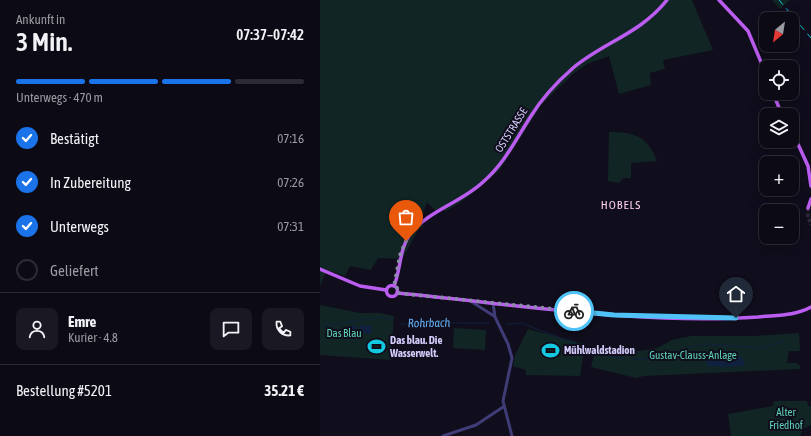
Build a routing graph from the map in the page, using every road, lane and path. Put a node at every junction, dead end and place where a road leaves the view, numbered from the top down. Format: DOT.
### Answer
graph roads {
  1 [pos="667,0"];
  2 [pos="719,0"];
  3 [pos="760,60"];
  4 [pos="799,146"];
  5 [pos="811,186"];
  6 [pos="811,199"];
  7 [pos="808,208"];
  8 [pos="320,269"];
  9 [pos="394,286"];
  10 [pos="386,290"];
  11 [pos="397,293"];
  12 [pos="469,300"];
  13 [pos="493,303"];
  14 [pos="810,308"];
  15 [pos="496,319"];
  16 [pos="504,407"];
  17 [pos="443,436"];
  18 [pos="512,436"];
  1 -- 9 [label="main road, OSTSTRASSE"];
  2 -- 3 [label="main road"];
  4 -- 5 [label="main road"];
  6 -- 7 [label="main road"];
  8 -- 10 [label="main road"];
  9 -- 10 [label="main road"];
  9 -- 11 [label="main road"];
  10 -- 11 [label="main road"];
  11 -- 12 [label="main road"];
  12 -- 13 [label="main road"];
  12 -- 15 [label="street"];
  13 -- 14 [label="main road"];
  13 -- 15 [label="street"];
  15 -- 16 [label="street"];
  16 -- 17 [label="street"];
  16 -- 18 [label="street"];
}
